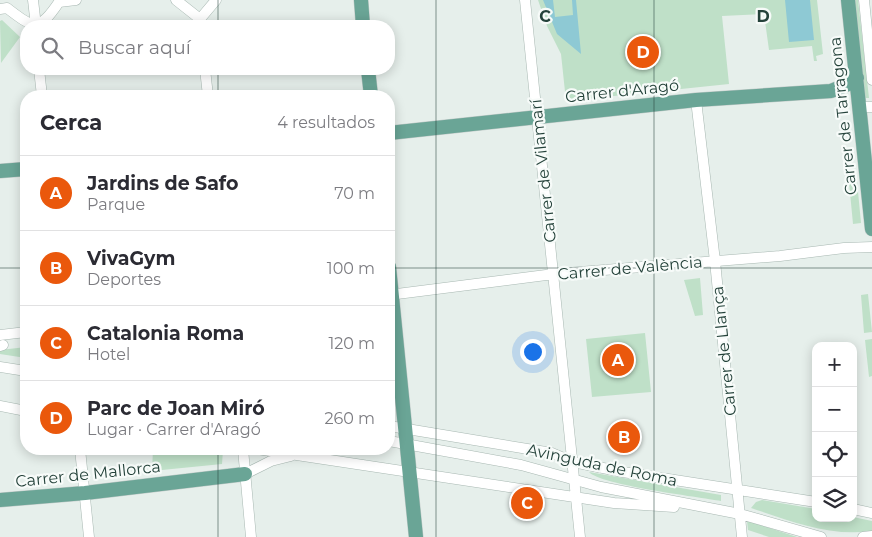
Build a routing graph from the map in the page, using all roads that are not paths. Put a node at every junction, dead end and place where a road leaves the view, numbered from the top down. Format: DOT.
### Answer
graph roads {
  1 [pos="15,0"];
  2 [pos="33,0"];
  3 [pos="76,0"];
  4 [pos="216,0"];
  5 [pos="361,0"];
  6 [pos="525,0"];
  7 [pos="848,0"];
  8 [pos="864,0"];
  9 [pos="58,1"];
  10 [pos="178,1"];
  11 [pos="4,8"];
  12 [pos="22,20"];
  13 [pos="35,20"];
  14 [pos="46,20"];
  15 [pos="197,20"];
  16 [pos="202,20"];
  17 [pos="363,20"];
  18 [pos="40,75"];
  19 [pos="206,75"];
  20 [pos="369,75"];
  21 [pos="857,78"];
  22 [pos="872,80"];
  23 [pos="41,90"];
  24 [pos="207,90"];
  25 [pos="370,90"];
  26 [pos="831,91"];
  27 [pos="696,100"];
  28 [pos="866,107"];
  29 [pos="538,118"];
  30 [pos="395,132"];
  31 [pos="20,169"];
  32 [pos="0,171"];
  33 [pos="872,230"];
  34 [pos="872,247"];
  35 [pos="715,261"];
  36 [pos="554,274"];
  37 [pos="395,294"];
  38 [pos="20,334"];
  39 [pos="395,339"];
  40 [pos="1,342"];
  41 [pos="0,367"];
  42 [pos="20,370"];
  43 [pos="0,406"];
  44 [pos="20,410"];
  45 [pos="395,427"];
  46 [pos="405,428"];
  47 [pos="395,442"];
  48 [pos="407,444"];
  49 [pos="81,455"];
  50 [pos="243,455"];
  51 [pos="294,455"];
  52 [pos="573,462"];
  53 [pos="410,471"];
  54 [pos="245,474"];
  55 [pos="575,480"];
  56 [pos="738,492"];
  57 [pos="84,493"];
  58 [pos="577,497"];
  59 [pos="0,500"];
  60 [pos="812,501"];
  61 [pos="695,506"];
  62 [pos="857,510"];
  63 [pos="872,513"];
  64 [pos="740,514"];
  65 [pos="872,536"];
  66 [pos="88,537"];
  67 [pos="251,537"];
  68 [pos="416,537"];
  69 [pos="580,537"];
  70 [pos="742,537"];
  71 [pos="821,537"];
  72 [pos="863,537"];
  1 -- 11 [label="street"];
  2 -- 13 [label="street"];
  3 -- 9 [label="street"];
  4 -- 16 [label="street"];
  5 -- 17 [label="main road"];
  6 -- 29 [label="street, Carrer de Vilamarí"];
  7 -- 21 [label="main road, Carrer de Tarragona"];
  8 -- 22 [label="street, Carrer de Tarragona"];
  9 -- 14 [label="street"];
  10 -- 15 [label="street"];
  11 -- 12 [label="street"];
  18 -- 23 [label="street"];
  19 -- 24 [label="street"];
  20 -- 25 [label="main road"];
  21 -- 26 [label="main road, Carrer d'Aragó"];
  21 -- 28 [label="main road, Carrer de Tarragona"];
  26 -- 27 [label="main road, Carrer d'Aragó"];
  26 -- 28 [label="main road"];
  27 -- 29 [label="main road, Carrer d'Aragó"];
  27 -- 35 [label="street, Carrer de Llança"];
  28 -- 33 [label="main road, Carrer de Tarragona"];
  29 -- 30 [label="main road, Carrer d'Aragó"];
  29 -- 36 [label="street, Carrer de Vilamarí"];
  31 -- 32 [label="main road"];
  34 -- 35 [label="street, Carrer de València"];
  35 -- 36 [label="street, Carrer de València"];
  35 -- 56 [label="street, Carrer de Llança"];
  36 -- 37 [label="street, Carrer de València"];
  36 -- 52 [label="street, Carrer de Vilamarí"];
  38 -- 40 [label="street"];
  39 -- 46 [label="main road"];
  41 -- 42 [label="street"];
  43 -- 44 [label="street"];
  45 -- 46 [label="street, Avinguda de Roma"];
  46 -- 48 [label="main road"];
  46 -- 52 [label="street, Avinguda de Roma"];
  47 -- 48 [label="street, Avinguda de Roma"];
  48 -- 53 [label="main road"];
  48 -- 55 [label="street, Avinguda de Roma"];
  49 -- 57 [label="street"];
  50 -- 54 [label="street"];
  51 -- 53 [label="street, Avinguda de Roma"];
  51 -- 54 [label="street, Carrer de Mallorca"];
  52 -- 55 [label="street, Carrer de Vilamarí"];
  52 -- 56 [label="street, Avinguda de Roma"];
  53 -- 58 [label="street, Avinguda de Roma"];
  53 -- 68 [label="main road"];
  54 -- 57 [label="main road, Carrer de Mallorca"];
  54 -- 67 [label="street"];
  55 -- 58 [label="street, Carrer de Vilamarí"];
  55 -- 61 [label="street, Avinguda de Roma"];
  56 -- 60 [label="street, Avinguda de Roma"];
  56 -- 64 [label="street, Carrer de Llança"];
  57 -- 59 [label="main road, Carrer de Mallorca"];
  57 -- 66 [label="street"];
  58 -- 61 [label="street, Avinguda de Roma"];
  58 -- 69 [label="street"];
  61 -- 64 [label="street, Avinguda de Roma"];
  62 -- 63 [label="street"];
  64 -- 70 [label="street, Carrer de Llança"];
  64 -- 71 [label="street, Avinguda de Roma"];
  65 -- 72 [label="street"];
}
